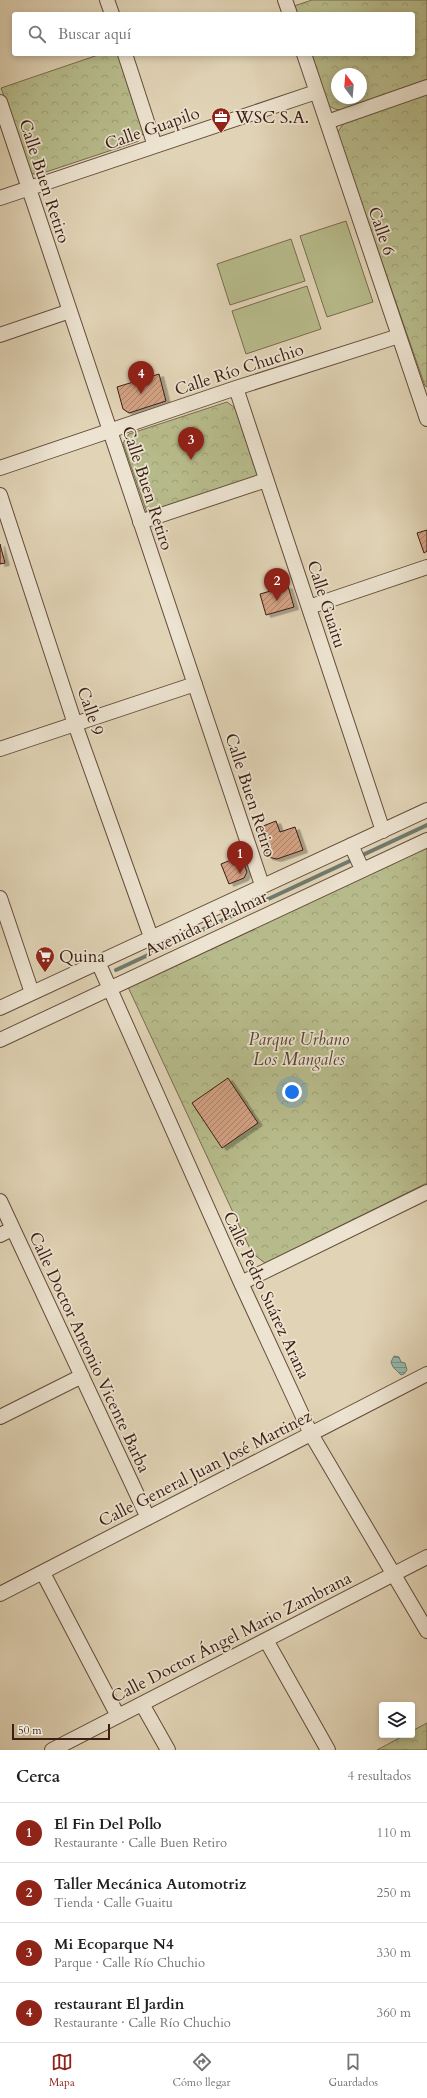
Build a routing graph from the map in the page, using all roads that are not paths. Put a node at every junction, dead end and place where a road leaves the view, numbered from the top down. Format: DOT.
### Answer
graph roads {
  1 [pos="107,0"];
  2 [pos="285,0"];
  3 [pos="111,12"];
  4 [pos="289,12"];
  5 [pos="126,56"];
  6 [pos="305,56"];
  7 [pos="427,87"];
  8 [pos="316,92"];
  9 [pos="0,102"];
  10 [pos="327,122"];
  11 [pos="155,146"];
  12 [pos="29,188"];
  13 [pos="0,198"];
  14 [pos="70,311"];
  15 [pos="0,335"];
  16 [pos="399,336"];
  17 [pos="236,388"];
  18 [pos="425,405"];
  19 [pos="427,419"];
  20 [pos="110,431"];
  21 [pos="0,468"];
  22 [pos="266,480"];
  23 [pos="0,495"];
  24 [pos="140,522"];
  25 [pos="427,567"];
  26 [pos="309,607"];
  27 [pos="194,684"];
  28 [pos="76,724"];
  29 [pos="0,749"];
  30 [pos="427,810"];
  31 [pos="383,831"];
  32 [pos="427,840"];
  33 [pos="356,857"];
  34 [pos="262,885"];
  35 [pos="0,898"];
  36 [pos="151,937"];
  37 [pos="98,962"];
  38 [pos="109,989"];
  39 [pos="32,993"];
  40 [pos="0,1008"];
  41 [pos="0,1040"];
  42 [pos="427,1192"];
  43 [pos="0,1201"];
  44 [pos="6,1232"];
  45 [pos="240,1283"];
  46 [pos="427,1374"];
  47 [pos="82,1376"];
  48 [pos="0,1417"];
  49 [pos="311,1434"];
  50 [pos="148,1518"];
  51 [pos="427,1557"];
  52 [pos="43,1573"];
  53 [pos="394,1574"];
  54 [pos="0,1594"];
  55 [pos="427,1631"];
  56 [pos="266,1640"];
  57 [pos="142,1704"];
  58 [pos="118,1716"];
  59 [pos="52,1750"];
  60 [pos="168,1750"];
  61 [pos="328,1750"];
  1 -- 3 [label="street"];
  2 -- 4 [label="street"];
  5 -- 11 [label="street"];
  6 -- 8 [label="street, Calle 6"];
  7 -- 10 [label="street"];
  8 -- 10 [label="street, Calle 6"];
  8 -- 11 [label="street, Calle Guapilo"];
  9 -- 12 [label="street, Calle Buen Retiro"];
  10 -- 16 [label="street, Calle 6"];
  11 -- 12 [label="street, Calle Guapilo"];
  12 -- 13 [label="street, Calle Guapilo"];
  12 -- 14 [label="street, Calle Buen Retiro"];
  14 -- 15 [label="street"];
  14 -- 20 [label="street, Calle Buen Retiro"];
  16 -- 17 [label="street, Calle Río Chuchio"];
  16 -- 18 [label="street, Calle 6"];
  17 -- 20 [label="street, Calle Río Chuchio"];
  17 -- 22 [label="street, Calle Guaitu"];
  18 -- 19 [label="street, Calle 6"];
  20 -- 21 [label="street, Calle Río Chuchio"];
  20 -- 24 [label="street, Calle Buen Retiro"];
  22 -- 24 [label="street"];
  22 -- 26 [label="street, Calle Guaitu"];
  23 -- 28 [label="street, Calle 9"];
  24 -- 27 [label="street, Calle Buen Retiro"];
  25 -- 26 [label="street"];
  26 -- 31 [label="street, Calle Guaitu"];
  27 -- 28 [label="street"];
  27 -- 34 [label="street, Calle Buen Retiro"];
  28 -- 29 [label="street"];
  28 -- 36 [label="street, Calle 9"];
  30 -- 31 [label="street, Avenida El Palmar"];
  31 -- 33 [label="street, Avenida El Palmar"];
  32 -- 33 [label="street, Avenida El Palmar"];
  33 -- 34 [label="street, Avenida El Palmar"];
  33 -- 38 [label="street, Avenida El Palmar"];
  34 -- 36 [label="street, Avenida El Palmar"];
  35 -- 39 [label="street"];
  36 -- 37 [label="street, Avenida El Palmar"];
  37 -- 38 [label="street, Calle Pedro Suárez Arana"];
  37 -- 39 [label="street, Avenida El Palmar"];
  38 -- 41 [label="street, Avenida El Palmar"];
  38 -- 45 [label="street, Calle Pedro Suárez Arana"];
  39 -- 40 [label="street, Avenida El Palmar"];
  42 -- 45 [label="street"];
  43 -- 44 [label="street, Calle Doctor Antonio Vicente Barba"];
  44 -- 47 [label="street, Calle Doctor Antonio Vicente Barba"];
  45 -- 49 [label="street, Calle Pedro Suárez Arana"];
  46 -- 49 [label="street, Calle General Juan José Martinez"];
  47 -- 48 [label="street"];
  47 -- 50 [label="street, Calle Doctor Antonio Vicente Barba"];
  49 -- 50 [label="street, Calle General Juan José Martinez"];
  49 -- 53 [label="street, Calle Pedro Suárez Arana"];
  50 -- 52 [label="street, Calle General Juan José Martinez"];
  51 -- 53 [label="street, Calle Doctor Ángel Mario Zambrana"];
  52 -- 54 [label="street, Calle General Juan José Martinez"];
  52 -- 58 [label="street"];
  53 -- 55 [label="street, Calle Pedro Suárez Arana"];
  53 -- 56 [label="street, Calle Doctor Ángel Mario Zambrana"];
  56 -- 57 [label="street, Calle Doctor Ángel Mario Zambrana"];
  56 -- 61 [label="street"];
  57 -- 58 [label="street, Calle Doctor Ángel Mario Zambrana"];
  57 -- 60 [label="street"];
  58 -- 59 [label="street, Calle Doctor Ángel Mario Zambrana"];
}
